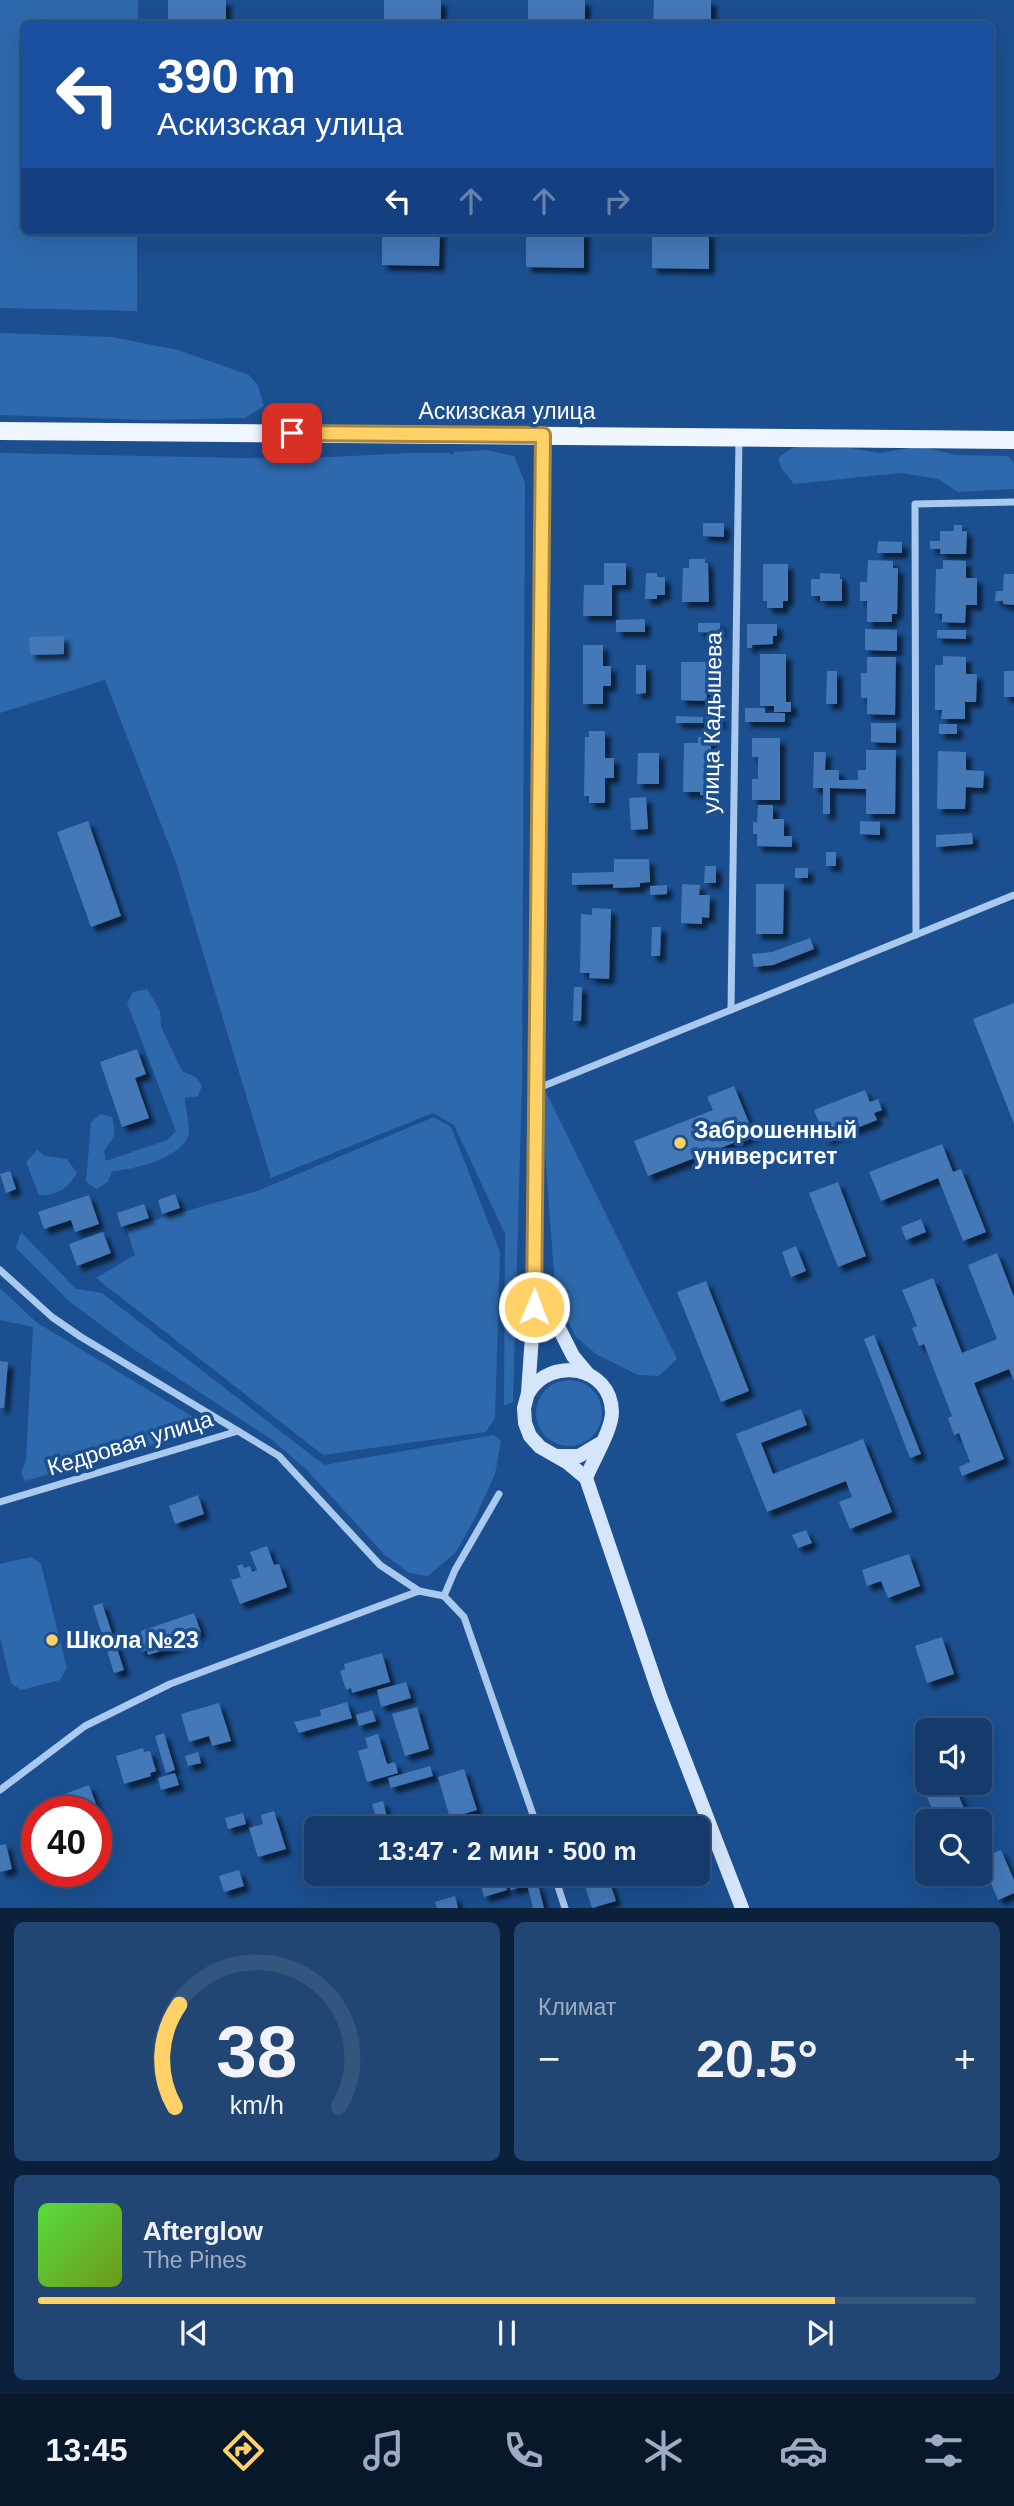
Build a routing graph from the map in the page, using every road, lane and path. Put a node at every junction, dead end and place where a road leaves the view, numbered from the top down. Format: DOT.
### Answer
graph roads {
  1 [pos="0,430"];
  2 [pos="543,435"];
  3 [pos="739,437"];
  4 [pos="1014,440"];
  5 [pos="1014,502"];
  6 [pos="1014,895"];
  7 [pos="916,935"];
  8 [pos="731,1010"];
  9 [pos="536,1089"];
  10 [pos="0,1270"];
  11 [pos="534,1279"];
  12 [pos="588,1374"];
  13 [pos="528,1394"];
  14 [pos="238,1431"];
  15 [pos="601,1442"];
  16 [pos="552,1454"];
  17 [pos="586,1478"];
  18 [pos="499,1494"];
  19 [pos="0,1502"];
  20 [pos="419,1591"];
  21 [pos="444,1596"];
  22 [pos="0,1790"];
  23 [pos="533,1816"];
  24 [pos="558,1886"];
  25 [pos="565,1908"];
  26 [pos="742,1908"];
  1 -- 2 [label="main road, Аскизская улица"];
  2 -- 3 [label="main road, Аскизская улица"];
  2 -- 9 [label="street"];
  3 -- 4 [label="main road, Аскизская улица"];
  3 -- 8 [label="street, улица Кадышева"];
  5 -- 7 [label="street"];
  6 -- 7 [label="street"];
  7 -- 8 [label="street"];
  8 -- 9 [label="street"];
  9 -- 11 [label="street"];
  10 -- 14 [label="street"];
  11 -- 12 [label="street"];
  11 -- 13 [label="street"];
  12 -- 13 [label="street"];
  12 -- 15 [label="street"];
  13 -- 16 [label="street"];
  14 -- 19 [label="street, Кедровая улица"];
  14 -- 20 [label="street, Кедровая улица"];
  15 -- 16 [label="street"];
  15 -- 17 [label="street"];
  16 -- 17 [label="street"];
  17 -- 26 [label="street"];
  18 -- 21 [label="street"];
  20 -- 21 [label="street"];
  20 -- 22 [label="street"];
  21 -- 23 [label="street"];
  24 -- 25 [label="street"];
}
